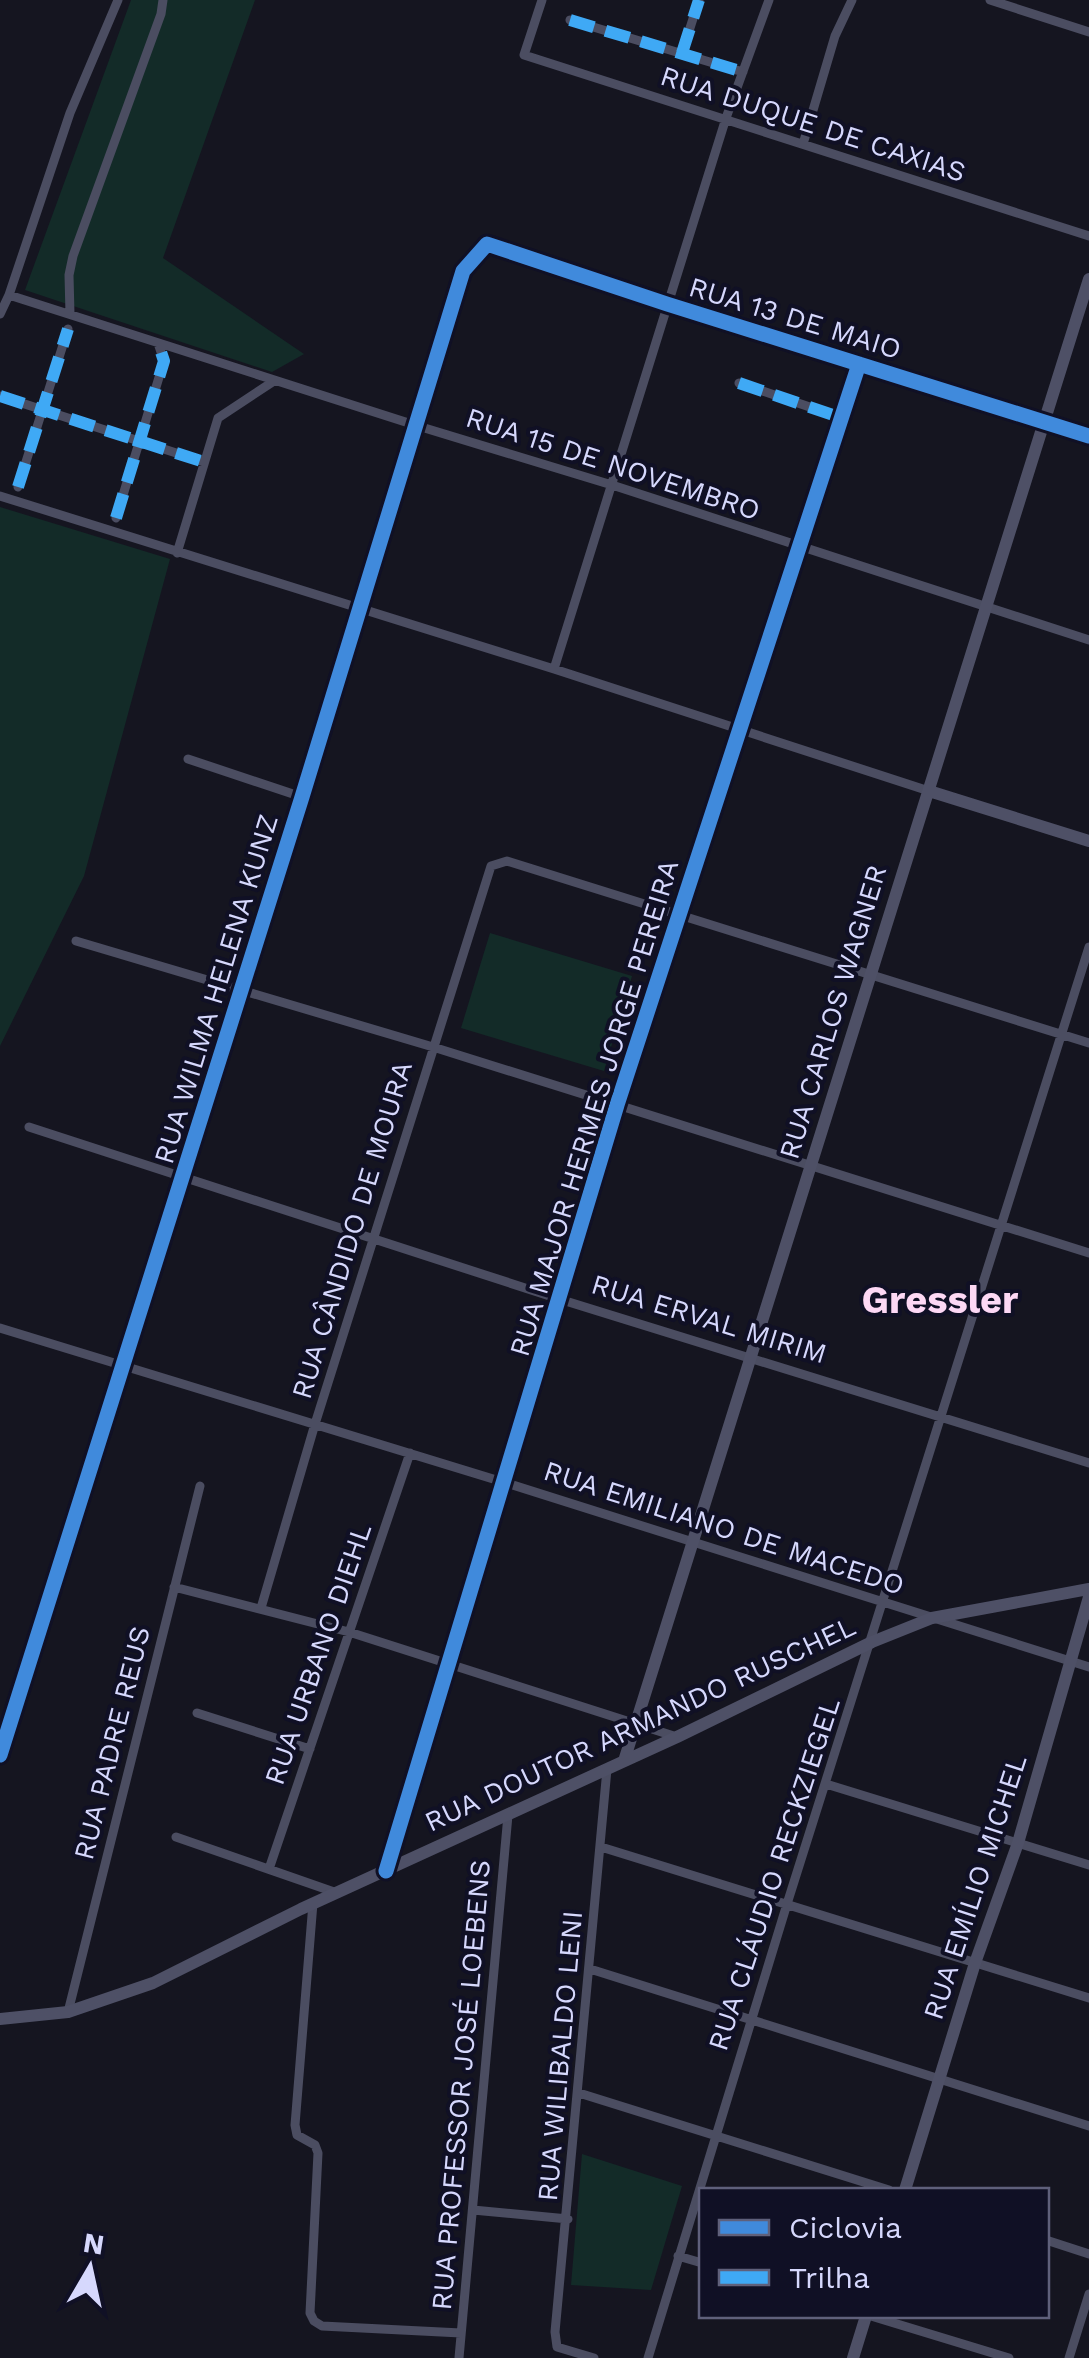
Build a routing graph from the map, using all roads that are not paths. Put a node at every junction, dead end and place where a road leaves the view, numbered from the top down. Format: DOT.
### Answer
graph roads {
  1 [pos="118,0"];
  2 [pos="163,0"];
  3 [pos="542,0"];
  4 [pos="699,0"];
  5 [pos="769,0"];
  6 [pos="852,0"];
  7 [pos="990,0"];
  8 [pos="570,20"];
  9 [pos="1089,32"];
  10 [pos="682,52"];
  11 [pos="742,72"];
  12 [pos="726,118"];
  13 [pos="803,144"];
  14 [pos="1089,236"];
  15 [pos="488,244"];
  16 [pos="1089,279"];
  17 [pos="9,295"];
  18 [pos="667,304"];
  19 [pos="0,314"];
  20 [pos="70,314"];
  21 [pos="68,329"];
  22 [pos="158,343"];
  23 [pos="859,364"];
  24 [pos="274,381"];
  25 [pos="738,383"];
  26 [pos="0,396"];
  27 [pos="42,410"];
  28 [pos="842,418"];
  29 [pos="1044,423"];
  30 [pos="418,426"];
  31 [pos="1089,436"];
  32 [pos="139,442"];
  33 [pos="204,462"];
  34 [pos="612,485"];
  35 [pos="18,487"];
  36 [pos="0,496"];
  37 [pos="116,518"];
  38 [pos="800,547"];
  39 [pos="177,554"];
  40 [pos="986,609"];
  41 [pos="360,611"];
  42 [pos="1089,640"];
  43 [pos="554,669"];
  44 [pos="740,730"];
  45 [pos="188,759"];
  46 [pos="929,791"];
  47 [pos="302,797"];
  48 [pos="1089,841"];
  49 [pos="680,915"];
  50 [pos="76,941"];
  51 [pos="1089,947"];
  52 [pos="870,976"];
  53 [pos="242,989"];
  54 [pos="1062,1035"];
  55 [pos="1089,1044"];
  56 [pos="433,1047"];
  57 [pos="617,1106"];
  58 [pos="29,1127"];
  59 [pos="811,1167"];
  60 [pos="184,1178"];
  61 [pos="1002,1226"];
  62 [pos="373,1239"];
  63 [pos="1089,1254"];
  64 [pos="559,1299"];
  65 [pos="0,1328"];
  66 [pos="751,1358"];
  67 [pos="122,1366"];
  68 [pos="942,1416"];
  69 [pos="315,1424"];
  70 [pos="410,1453"];
  71 [pos="1089,1463"];
  72 [pos="504,1482"];
  73 [pos="200,1486"];
  74 [pos="694,1541"];
  75 [pos="174,1587"];
  76 [pos="1089,1588"];
  77 [pos="1089,1598"];
  78 [pos="884,1603"];
  79 [pos="261,1608"];
  80 [pos="932,1618"];
  81 [pos="349,1632"];
  82 [pos="872,1642"];
  83 [pos="1070,1661"];
  84 [pos="448,1664"];
  85 [pos="1089,1667"];
  86 [pos="197,1713"];
  87 [pos="636,1723"];
  88 [pos="677,1737"];
  89 [pos="310,1749"];
  90 [pos="0,1755"];
  91 [pos="624,1761"];
  92 [pos="607,1769"];
  93 [pos="826,1784"];
  94 [pos="508,1815"];
  95 [pos="176,1837"];
  96 [pos="1018,1843"];
  97 [pos="601,1847"];
  98 [pos="1089,1866"];
  99 [pos="270,1869"];
  100 [pos="386,1870"];
  101 [pos="337,1892"];
  102 [pos="313,1904"];
  103 [pos="786,1904"];
  104 [pos="975,1963"];
  105 [pos="590,1969"];
  106 [pos="1089,1998"];
  107 [pos="68,2012"];
  108 [pos="0,2019"];
  109 [pos="751,2020"];
  110 [pos="940,2079"];
  111 [pos="579,2093"];
  112 [pos="1089,2126"];
  113 [pos="715,2136"];
  114 [pos="883,2188"];
  115 [pos="906,2188"];
  116 [pos="473,2210"];
  117 [pos="568,2218"];
  118 [pos="1049,2241"];
  119 [pos="1089,2254"];
  120 [pos="678,2256"];
  121 [pos="699,2262"];
  122 [pos="1089,2294"];
  123 [pos="867,2318"];
  124 [pos="875,2318"];
  125 [pos="462,2333"];
  126 [pos="459,2358"];
  127 [pos="594,2358"];
  128 [pos="648,2358"];
  129 [pos="853,2358"];
  130 [pos="1009,2358"];
  131 [pos="1069,2358"];
  1 -- 17 [label="street"];
  2 -- 20 [label="street"];
  3 -- 12 [label="street, RUA DUQUE DE CAXIAS"];
  4 -- 10 [label="street"];
  5 -- 11 [label="street"];
  6 -- 13 [label="street"];
  7 -- 9 [label="street"];
  8 -- 10 [label="street"];
  10 -- 11 [label="street"];
  11 -- 12 [label="street"];
  12 -- 13 [label="street, RUA DUQUE DE CAXIAS"];
  12 -- 18 [label="street"];
  13 -- 14 [label="street, RUA DUQUE DE CAXIAS"];
  15 -- 18 [label="street, RUA 13 DE MAIO"];
  15 -- 30 [label="street, RUA WILMA HELENA KUNZ"];
  16 -- 29 [label="main road, RUA CARLOS WAGNER"];
  17 -- 19 [label="street"];
  17 -- 20 [label="street, RUA 15 DE NOVEMBRO"];
  18 -- 23 [label="street, RUA 13 DE MAIO"];
  18 -- 34 [label="street"];
  20 -- 22 [label="street, RUA 15 DE NOVEMBRO"];
  21 -- 27 [label="street"];
  22 -- 24 [label="street, RUA 15 DE NOVEMBRO"];
  22 -- 32 [label="street"];
  23 -- 28 [label="street, RUA MAJOR HERMES JORGE PEREIRA"];
  23 -- 29 [label="street, RUA 13 DE MAIO"];
  24 -- 30 [label="street, RUA 15 DE NOVEMBRO"];
  24 -- 33 [label="street"];
  25 -- 28 [label="street"];
  26 -- 27 [label="street"];
  27 -- 32 [label="street"];
  27 -- 35 [label="street"];
  28 -- 38 [label="street, RUA MAJOR HERMES JORGE PEREIRA"];
  29 -- 31 [label="street, RUA 13 DE MAIO"];
  29 -- 40 [label="main road, RUA CARLOS WAGNER"];
  30 -- 34 [label="street, RUA 15 DE NOVEMBRO"];
  30 -- 41 [label="street, RUA WILMA HELENA KUNZ"];
  32 -- 33 [label="street"];
  32 -- 37 [label="street"];
  33 -- 39 [label="street"];
  34 -- 38 [label="street, RUA 15 DE NOVEMBRO"];
  34 -- 43 [label="street"];
  36 -- 39 [label="street"];
  38 -- 40 [label="street, RUA 15 DE NOVEMBRO"];
  38 -- 44 [label="street, RUA MAJOR HERMES JORGE PEREIRA"];
  39 -- 41 [label="street"];
  40 -- 42 [label="street, RUA 15 DE NOVEMBRO"];
  40 -- 46 [label="main road, RUA CARLOS WAGNER"];
  41 -- 43 [label="street"];
  41 -- 47 [label="street, RUA WILMA HELENA KUNZ"];
  43 -- 44 [label="street"];
  44 -- 46 [label="street"];
  44 -- 49 [label="street, RUA MAJOR HERMES JORGE PEREIRA"];
  45 -- 47 [label="street"];
  46 -- 48 [label="main road"];
  46 -- 52 [label="main road, RUA CARLOS WAGNER"];
  47 -- 53 [label="street, RUA WILMA HELENA KUNZ"];
  49 -- 52 [label="street"];
  49 -- 56 [label="street, RUA CÂNDIDO DE MOURA"];
  49 -- 57 [label="street, RUA MAJOR HERMES JORGE PEREIRA"];
  50 -- 53 [label="street"];
  51 -- 54 [label="street, RUA CLÁUDIO RECKZIEGEL"];
  52 -- 54 [label="street"];
  52 -- 59 [label="main road, RUA CARLOS WAGNER"];
  53 -- 56 [label="street"];
  53 -- 60 [label="street, RUA WILMA HELENA KUNZ"];
  54 -- 55 [label="street"];
  54 -- 61 [label="street, RUA CLÁUDIO RECKZIEGEL"];
  56 -- 57 [label="street"];
  56 -- 62 [label="street, RUA CÂNDIDO DE MOURA"];
  57 -- 59 [label="street"];
  57 -- 64 [label="street, RUA MAJOR HERMES JORGE PEREIRA"];
  58 -- 60 [label="street, RUA ERVAL MIRIM"];
  59 -- 61 [label="street"];
  59 -- 66 [label="main road, RUA CARLOS WAGNER"];
  60 -- 62 [label="street, RUA ERVAL MIRIM"];
  60 -- 67 [label="street, RUA WILMA HELENA KUNZ"];
  61 -- 63 [label="street"];
  61 -- 68 [label="street, RUA CLÁUDIO RECKZIEGEL"];
  62 -- 64 [label="street, RUA ERVAL MIRIM"];
  62 -- 69 [label="street, RUA CÂNDIDO DE MOURA"];
  64 -- 66 [label="street, RUA ERVAL MIRIM"];
  64 -- 72 [label="street, RUA MAJOR HERMES JORGE PEREIRA"];
  65 -- 67 [label="street, RUA EMILIANO DE MACEDO"];
  66 -- 68 [label="street, RUA ERVAL MIRIM"];
  66 -- 74 [label="main road, RUA CARLOS WAGNER"];
  67 -- 69 [label="street, RUA EMILIANO DE MACEDO"];
  67 -- 90 [label="street, RUA WILMA HELENA KUNZ"];
  68 -- 71 [label="street, RUA ERVAL MIRIM"];
  68 -- 78 [label="street, RUA CLÁUDIO RECKZIEGEL"];
  69 -- 70 [label="street, RUA EMILIANO DE MACEDO"];
  69 -- 79 [label="street, RUA CÂNDIDO DE MOURA"];
  70 -- 72 [label="street, RUA EMILIANO DE MACEDO"];
  70 -- 81 [label="street, RUA URBANO DIEHL"];
  72 -- 74 [label="street, RUA EMILIANO DE MACEDO"];
  72 -- 84 [label="street, RUA MAJOR HERMES JORGE PEREIRA"];
  73 -- 75 [label="street, RUA PADRE REUS"];
  74 -- 78 [label="street, RUA EMILIANO DE MACEDO"];
  74 -- 87 [label="main road, RUA CARLOS WAGNER"];
  75 -- 79 [label="street"];
  75 -- 107 [label="street, RUA PADRE REUS"];
  76 -- 80 [label="main road, RUA DOUTOR ARMANDO RUSCHEL"];
  77 -- 83 [label="main road, RUA EMÍLIO MICHEL"];
  78 -- 80 [label="street, RUA EMILIANO DE MACEDO"];
  78 -- 82 [label="street, RUA CLÁUDIO RECKZIEGEL"];
  79 -- 81 [label="street"];
  80 -- 82 [label="main road, RUA DOUTOR ARMANDO RUSCHEL"];
  80 -- 83 [label="street, RUA EMILIANO DE MACEDO"];
  81 -- 84 [label="street"];
  81 -- 89 [label="street, RUA URBANO DIEHL"];
  82 -- 88 [label="main road, RUA DOUTOR ARMANDO RUSCHEL"];
  82 -- 93 [label="street, RUA CLÁUDIO RECKZIEGEL"];
  83 -- 85 [label="street, RUA EMILIANO DE MACEDO"];
  83 -- 96 [label="main road, RUA EMÍLIO MICHEL"];
  84 -- 87 [label="street"];
  84 -- 100 [label="street, RUA MAJOR HERMES JORGE PEREIRA"];
  86 -- 89 [label="street"];
  87 -- 88 [label="street"];
  87 -- 91 [label="main road, RUA CARLOS WAGNER"];
  88 -- 91 [label="main road, RUA DOUTOR ARMANDO RUSCHEL"];
  89 -- 99 [label="street, RUA URBANO DIEHL"];
  91 -- 92 [label="main road, RUA DOUTOR ARMANDO RUSCHEL"];
  92 -- 94 [label="main road, RUA DOUTOR ARMANDO RUSCHEL"];
  92 -- 97 [label="street, RUA WILIBALDO LENI"];
  93 -- 96 [label="street"];
  93 -- 103 [label="street, RUA CLÁUDIO RECKZIEGEL"];
  94 -- 100 [label="main road, RUA DOUTOR ARMANDO RUSCHEL"];
  94 -- 116 [label="street, RUA PROFESSOR JOSÉ LOEBENS"];
  95 -- 99 [label="street"];
  96 -- 98 [label="street"];
  96 -- 104 [label="main road, RUA EMÍLIO MICHEL"];
  97 -- 103 [label="street"];
  97 -- 105 [label="street, RUA WILIBALDO LENI"];
  99 -- 101 [label="street"];
  100 -- 101 [label="main road, RUA DOUTOR ARMANDO RUSCHEL"];
  101 -- 102 [label="main road, RUA DOUTOR ARMANDO RUSCHEL"];
  102 -- 107 [label="main road, RUA DOUTOR ARMANDO RUSCHEL"];
  102 -- 125 [label="street"];
  103 -- 104 [label="street"];
  103 -- 109 [label="street, RUA CLÁUDIO RECKZIEGEL"];
  104 -- 106 [label="street"];
  104 -- 110 [label="main road, RUA EMÍLIO MICHEL"];
  105 -- 109 [label="street"];
  105 -- 111 [label="street, RUA WILIBALDO LENI"];
  107 -- 108 [label="main road, RUA DOUTOR ARMANDO RUSCHEL"];
  109 -- 110 [label="street"];
  109 -- 113 [label="street, RUA CLÁUDIO RECKZIEGEL"];
  110 -- 112 [label="street"];
  110 -- 115 [label="main road, RUA EMÍLIO MICHEL"];
  111 -- 113 [label="street"];
  111 -- 117 [label="street, RUA WILIBALDO LENI"];
  113 -- 114 [label="street"];
  113 -- 120 [label="street, RUA CLÁUDIO RECKZIEGEL"];
  116 -- 117 [label="street"];
  116 -- 125 [label="street, RUA PROFESSOR JOSÉ LOEBENS"];
  117 -- 127 [label="street, RUA WILIBALDO LENI"];
  118 -- 119 [label="street"];
  120 -- 121 [label="street"];
  120 -- 128 [label="street, RUA CLÁUDIO RECKZIEGEL"];
  122 -- 131 [label="street"];
  123 -- 129 [label="main road"];
  124 -- 130 [label="street"];
  125 -- 126 [label="street, RUA PROFESSOR JOSÉ LOEBENS"];
}
